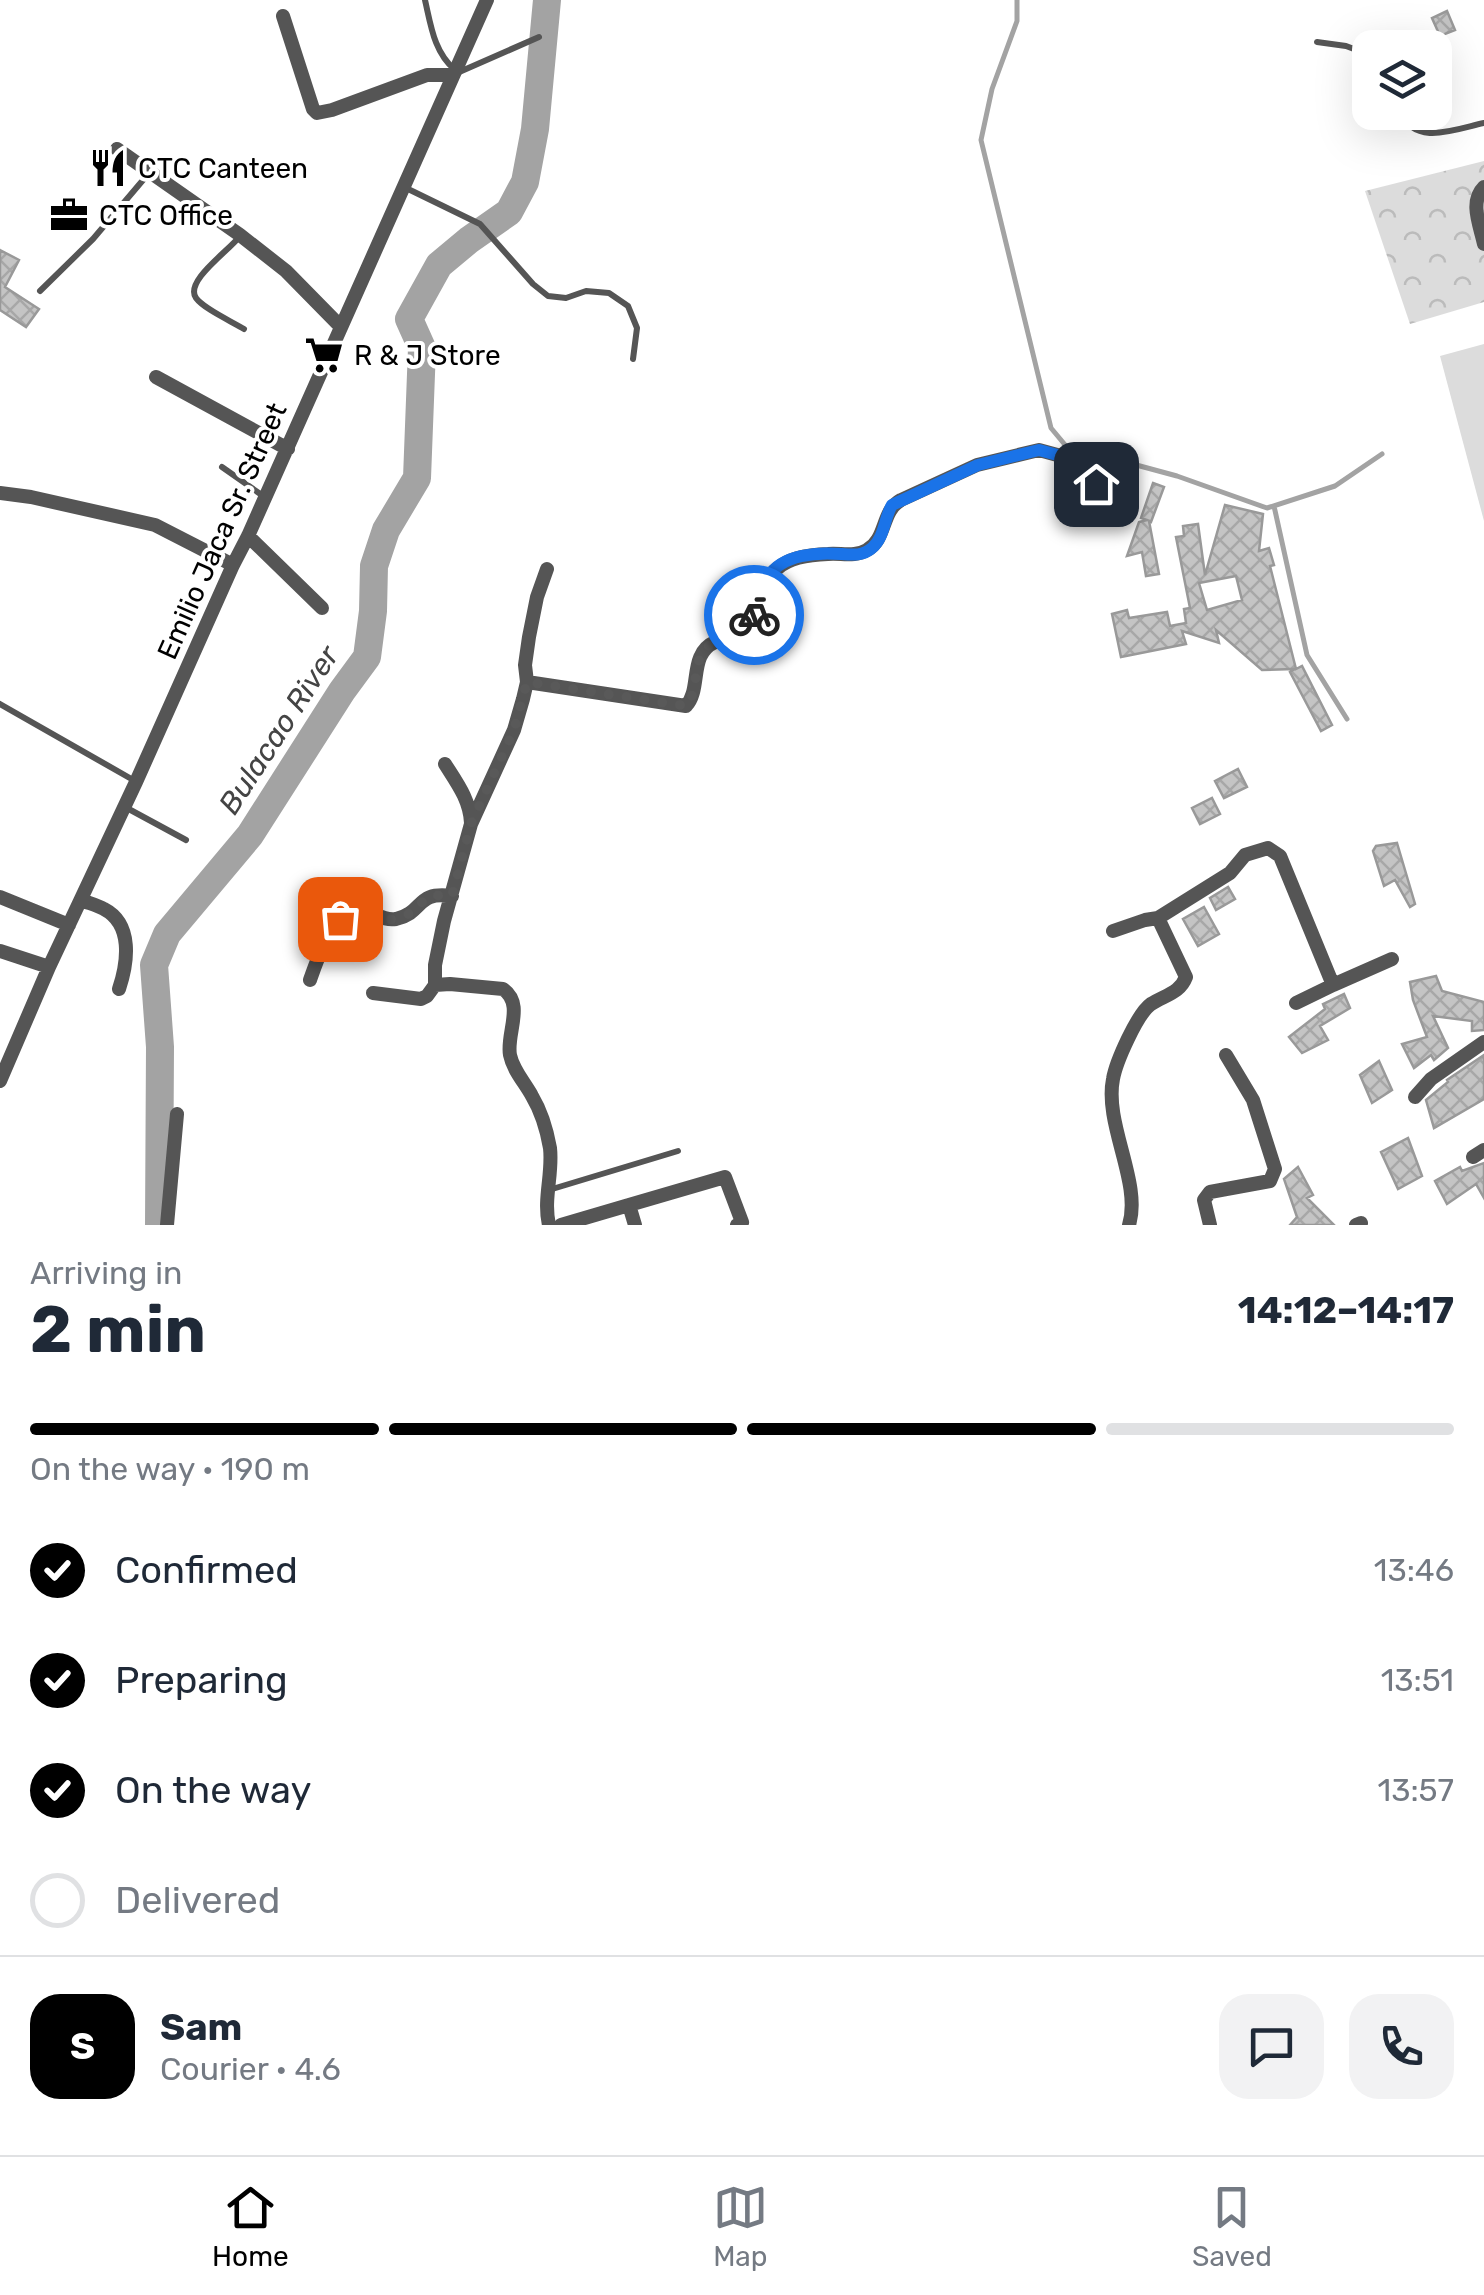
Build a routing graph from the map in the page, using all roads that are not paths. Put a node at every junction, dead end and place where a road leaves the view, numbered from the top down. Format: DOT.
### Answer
graph roads {
  1 [pos="425,0"];
  2 [pos="487,0"];
  3 [pos="283,16"];
  4 [pos="539,37"];
  5 [pos="1317,42"];
  6 [pos="1352,48"];
  7 [pos="454,73"];
  8 [pos="1484,123"];
  9 [pos="1413,130"];
  10 [pos="1452,130"];
  11 [pos="1452,130"];
  12 [pos="118,149"];
  13 [pos="150,172"];
  14 [pos="1484,186"];
  15 [pos="405,187"];
  16 [pos="240,235"];
  17 [pos="1484,244"];
  18 [pos="40,291"];
  19 [pos="342,327"];
  20 [pos="244,329"];
  21 [pos="633,359"];
  22 [pos="156,376"];
  23 [pos="288,449"];
  24 [pos="222,467"];
  25 [pos="1105,486"];
  26 [pos="0,494"];
  27 [pos="266,498"];
  28 [pos="248,536"];
  29 [pos="233,564"];
  30 [pos="547,570"];
  31 [pos="322,608"];
  32 [pos="527,682"];
  33 [pos="0,704"];
  34 [pos="445,764"];
  35 [pos="136,782"];
  36 [pos="124,807"];
  37 [pos="471,824"];
  38 [pos="186,840"];
  39 [pos="452,896"];
  40 [pos="0,897"];
  41 [pos="81,900"];
  42 [pos="1158,918"];
  43 [pos="68,925"];
  44 [pos="1113,932"];
  45 [pos="0,950"];
  46 [pos="1392,959"];
  47 [pos="48,966"];
  48 [pos="310,980"];
  49 [pos="435,985"];
  50 [pos="1333,986"];
  51 [pos="119,988"];
  52 [pos="373,993"];
  53 [pos="1296,1003"];
  54 [pos="1484,1042"];
  55 [pos="1226,1055"];
  56 [pos="0,1081"];
  57 [pos="1415,1097"];
  58 [pos="177,1114"];
  59 [pos="678,1150"];
  60 [pos="547,1190"];
  61 [pos="629,1205"];
  62 [pos="167,1225"];
  63 [pos="550,1225"];
  64 [pos="561,1225"];
  65 [pos="635,1225"];
  66 [pos="737,1225"];
  67 [pos="1129,1225"];
  68 [pos="1210,1225"];
  1 -- 7 [label="lane"];
  2 -- 7 [label="street, Emilio Jaca Sr. Street"];
  3 -- 7 [label="street"];
  4 -- 7 [label="lane"];
  5 -- 6 [label="lane"];
  7 -- 15 [label="street, Emilio Jaca Sr. Street"];
  8 -- 11 [label="lane"];
  9 -- 10 [label="lane"];
  12 -- 13 [label="street"];
  13 -- 16 [label="street"];
  13 -- 18 [label="lane"];
  14 -- 17 [label="street"];
  15 -- 19 [label="street, Emilio Jaca Sr. Street"];
  15 -- 21 [label="lane"];
  16 -- 19 [label="street"];
  16 -- 20 [label="lane"];
  19 -- 23 [label="street, Emilio Jaca Sr. Street"];
  22 -- 23 [label="street"];
  23 -- 27 [label="street, Emilio Jaca Sr. Street"];
  24 -- 27 [label="lane"];
  25 -- 32 [label="street"];
  26 -- 29 [label="street"];
  27 -- 28 [label="street, Emilio Jaca Sr. Street"];
  28 -- 29 [label="street, Emilio Jaca Sr. Street"];
  28 -- 31 [label="street"];
  29 -- 35 [label="street, Emilio Jaca Sr. Street"];
  30 -- 32 [label="street"];
  32 -- 37 [label="street"];
  33 -- 35 [label="lane"];
  34 -- 37 [label="street"];
  35 -- 36 [label="street, Emilio Jaca Sr. Street"];
  36 -- 38 [label="lane"];
  36 -- 41 [label="street, Emilio Jaca Sr. Street"];
  37 -- 39 [label="street"];
  39 -- 48 [label="street"];
  39 -- 49 [label="street"];
  40 -- 43 [label="street"];
  41 -- 43 [label="street, Emilio Jaca Sr. Street"];
  41 -- 51 [label="street"];
  42 -- 44 [label="street"];
  42 -- 50 [label="street"];
  42 -- 67 [label="street"];
  43 -- 47 [label="street, Emilio Jaca Sr. Street"];
  45 -- 47 [label="street"];
  46 -- 50 [label="street"];
  47 -- 56 [label="street, Emilio Jaca Sr. Street"];
  49 -- 52 [label="street"];
  49 -- 60 [label="street"];
  50 -- 53 [label="street"];
  54 -- 57 [label="street"];
  55 -- 68 [label="street"];
  58 -- 62 [label="street"];
  59 -- 60 [label="lane"];
  60 -- 63 [label="street"];
  61 -- 64 [label="street"];
  61 -- 65 [label="street"];
  61 -- 66 [label="street"];
}
